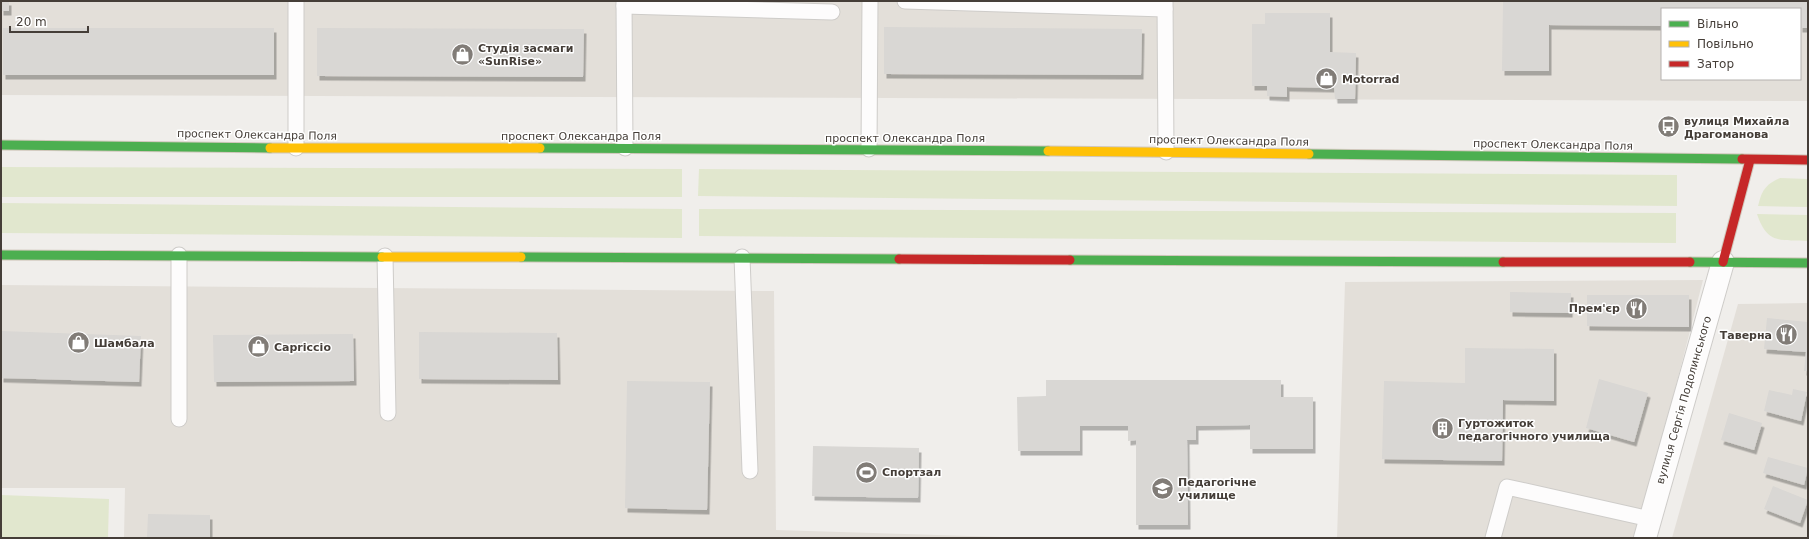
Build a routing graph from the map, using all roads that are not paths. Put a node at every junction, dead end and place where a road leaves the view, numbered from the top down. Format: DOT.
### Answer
graph roads {
  1 [pos="296,1"];
  2 [pos="870,1"];
  3 [pos="905,1"];
  4 [pos="624,4"];
  5 [pos="1165,5"];
  6 [pos="832,12"];
  7 [pos="1,144"];
  8 [pos="296,148"];
  9 [pos="625,148"];
  10 [pos="869,150"];
  11 [pos="1166,152"];
  12 [pos="1750,160"];
  13 [pos="1808,160"];
  14 [pos="1,255"];
  15 [pos="179,255"];
  16 [pos="385,256"];
  17 [pos="742,258"];
  18 [pos="1723,262"];
  19 [pos="1808,263"];
  20 [pos="388,413"];
  21 [pos="179,419"];
  22 [pos="750,471"];
  23 [pos="1648,529"];
  24 [pos="1493,538"];
  1 -- 8 [label="lane"];
  2 -- 10 [label="lane"];
  3 -- 5 [label="lane"];
  4 -- 6 [label="lane"];
  4 -- 9 [label="lane"];
  5 -- 11 [label="lane"];
  7 -- 8 [label="main road, проспект Олександра Поля"];
  8 -- 9 [label="main road, проспект Олександра Поля"];
  9 -- 10 [label="main road, проспект Олександра Поля"];
  10 -- 11 [label="main road, проспект Олександра Поля"];
  11 -- 12 [label="main road, проспект Олександра Поля"];
  12 -- 13 [label="main road, проспект Олександра Поля"];
  12 -- 18 [label="main road"];
  14 -- 15 [label="main road"];
  15 -- 16 [label="main road"];
  15 -- 21 [label="lane"];
  16 -- 17 [label="main road"];
  16 -- 20 [label="lane"];
  17 -- 18 [label="main road"];
  17 -- 22 [label="lane"];
  18 -- 19 [label="main road"];
  18 -- 23 [label="street, вулиця Сергія Подолинського"];
  23 -- 24 [label="lane"];
}
